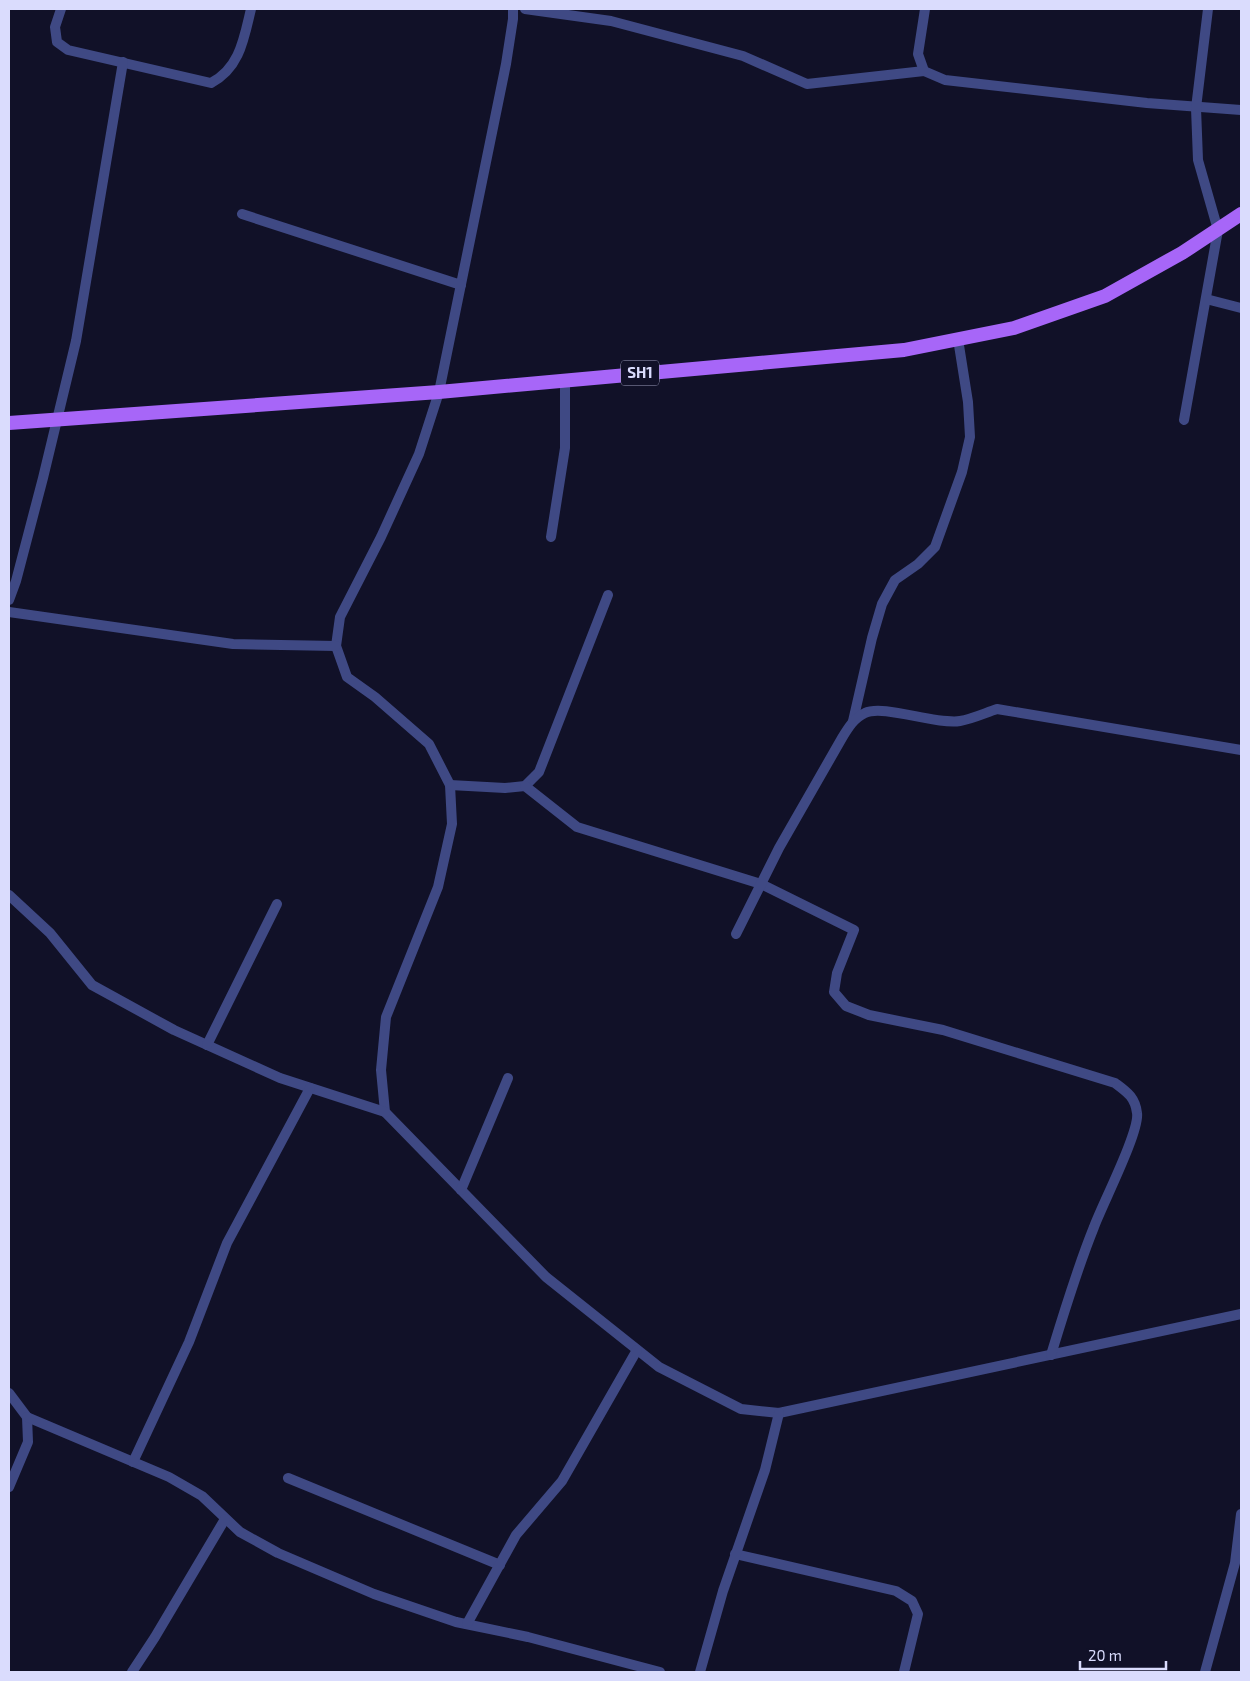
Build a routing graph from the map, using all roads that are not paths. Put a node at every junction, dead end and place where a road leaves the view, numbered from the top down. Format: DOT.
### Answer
graph roads {
  1 [pos="61,9"];
  2 [pos="251,9"];
  3 [pos="513,9"];
  4 [pos="525,9"];
  5 [pos="925,9"];
  6 [pos="1208,9"];
  7 [pos="123,62"];
  8 [pos="924,71"];
  9 [pos="1196,108"];
  10 [pos="1241,110"];
  11 [pos="242,214"];
  12 [pos="1241,214"];
  13 [pos="1218,230"];
  14 [pos="461,285"];
  15 [pos="1206,299"];
  16 [pos="1241,308"];
  17 [pos="958,339"];
  18 [pos="565,380"];
  19 [pos="440,392"];
  20 [pos="57,420"];
  21 [pos="1184,420"];
  22 [pos="9,423"];
  23 [pos="551,537"];
  24 [pos="608,595"];
  25 [pos="9,600"];
  26 [pos="9,612"];
  27 [pos="336,646"];
  28 [pos="853,722"];
  29 [pos="1241,750"];
  30 [pos="450,785"];
  31 [pos="525,786"];
  32 [pos="761,884"];
  33 [pos="9,895"];
  34 [pos="277,904"];
  35 [pos="736,934"];
  36 [pos="207,1045"];
  37 [pos="508,1078"];
  38 [pos="310,1088"];
  39 [pos="386,1112"];
  40 [pos="460,1190"];
  41 [pos="1241,1314"];
  42 [pos="638,1350"];
  43 [pos="1051,1355"];
  44 [pos="9,1392"];
  45 [pos="780,1413"];
  46 [pos="27,1417"];
  47 [pos="133,1462"];
  48 [pos="288,1478"];
  49 [pos="9,1488"];
  50 [pos="1241,1514"];
  51 [pos="225,1519"];
  52 [pos="735,1554"];
  53 [pos="500,1564"];
  54 [pos="467,1624"];
  55 [pos="132,1672"];
  56 [pos="660,1672"];
  57 [pos="700,1672"];
  58 [pos="904,1672"];
  59 [pos="1205,1672"];
  1 -- 7 [label="street"];
  2 -- 7 [label="street"];
  3 -- 14 [label="street"];
  4 -- 8 [label="street"];
  5 -- 8 [label="street"];
  6 -- 9 [label="street"];
  7 -- 20 [label="street"];
  8 -- 9 [label="street"];
  9 -- 10 [label="street"];
  9 -- 13 [label="street"];
  11 -- 14 [label="street"];
  12 -- 13 [label="main road, SH1"];
  13 -- 15 [label="street"];
  13 -- 17 [label="main road, SH1"];
  14 -- 19 [label="street"];
  15 -- 16 [label="street"];
  15 -- 21 [label="street"];
  17 -- 18 [label="main road, SH1"];
  17 -- 28 [label="street"];
  18 -- 19 [label="main road, SH1"];
  18 -- 23 [label="street"];
  19 -- 20 [label="main road, SH1"];
  19 -- 27 [label="street"];
  20 -- 22 [label="main road, SH1"];
  20 -- 25 [label="street"];
  24 -- 31 [label="street"];
  26 -- 27 [label="street"];
  27 -- 30 [label="street"];
  28 -- 29 [label="street"];
  28 -- 32 [label="street"];
  30 -- 31 [label="street"];
  30 -- 39 [label="street"];
  31 -- 32 [label="street"];
  32 -- 35 [label="street"];
  32 -- 43 [label="street"];
  33 -- 36 [label="street"];
  34 -- 36 [label="street"];
  36 -- 38 [label="street"];
  37 -- 40 [label="street"];
  38 -- 39 [label="street"];
  38 -- 47 [label="street"];
  39 -- 40 [label="street"];
  40 -- 42 [label="street"];
  41 -- 43 [label="street"];
  42 -- 45 [label="street"];
  42 -- 53 [label="street"];
  43 -- 45 [label="street"];
  44 -- 46 [label="street"];
  45 -- 52 [label="street"];
  46 -- 47 [label="street"];
  46 -- 49 [label="street"];
  47 -- 51 [label="street"];
  48 -- 53 [label="street"];
  50 -- 59 [label="street"];
  51 -- 54 [label="street"];
  51 -- 55 [label="street"];
  52 -- 57 [label="street"];
  52 -- 58 [label="street"];
  53 -- 54 [label="street"];
  54 -- 56 [label="street"];
}
